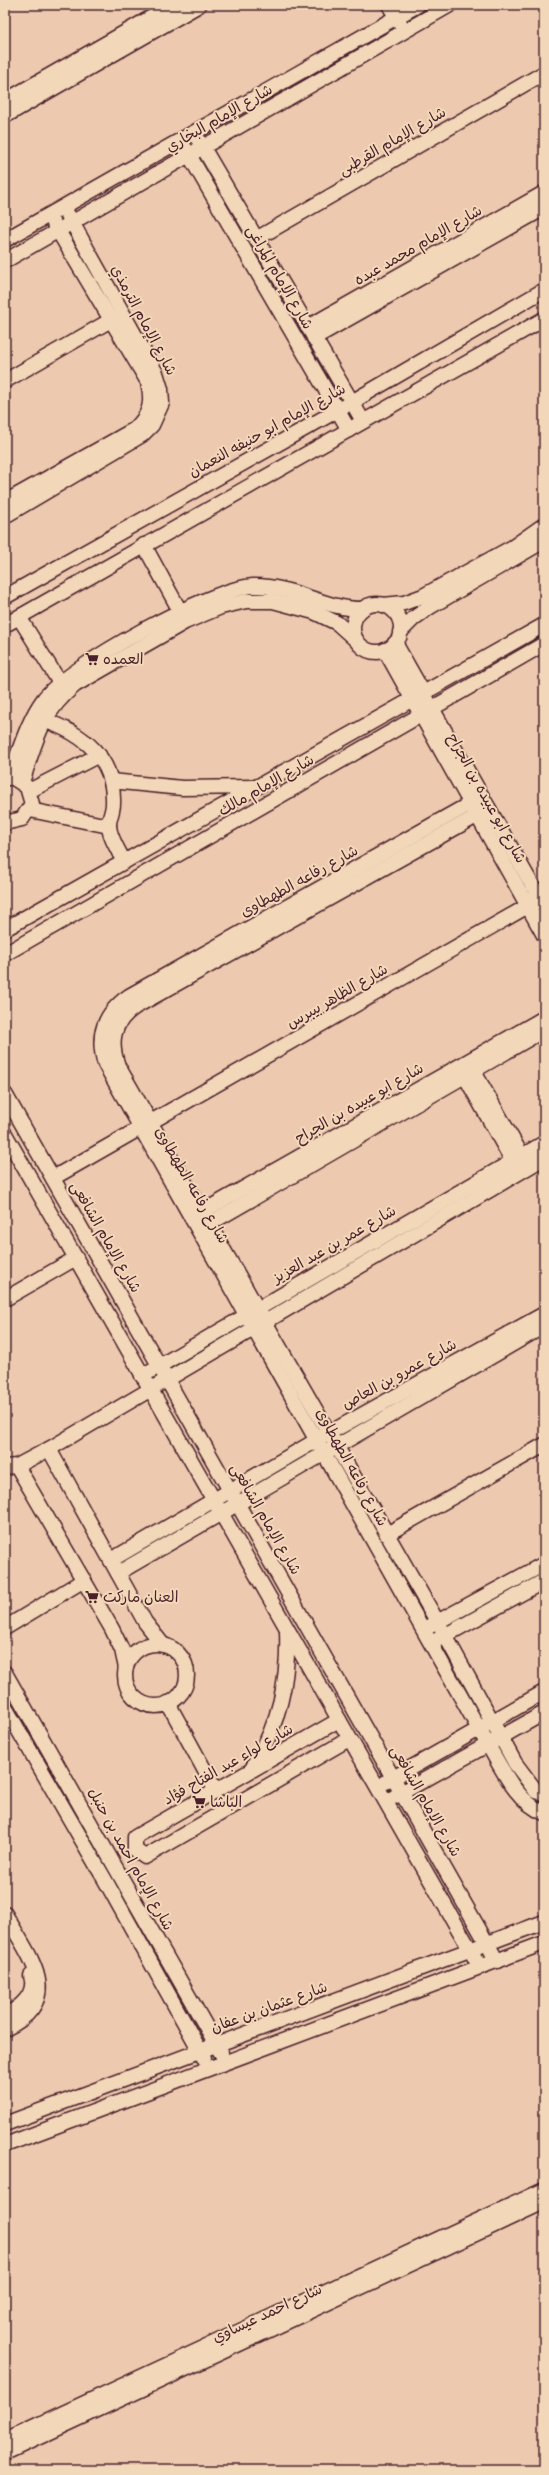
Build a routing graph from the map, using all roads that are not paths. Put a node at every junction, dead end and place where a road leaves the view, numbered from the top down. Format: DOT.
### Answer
graph roads {
  1 [pos="173,5"];
  2 [pos="199,5"];
  3 [pos="389,5"];
  4 [pos="450,5"];
  5 [pos="412,7"];
  6 [pos="396,17"];
  7 [pos="418,23"];
  8 [pos="404,31"];
  9 [pos="68,72"];
  10 [pos="544,73"];
  11 [pos="5,101"];
  12 [pos="5,116"];
  13 [pos="194,133"];
  14 [pos="181,140"];
  15 [pos="203,147"];
  16 [pos="189,155"];
  17 [pos="544,193"];
  18 [pos="544,208"];
  19 [pos="56,212"];
  20 [pos="72,223"];
  21 [pos="58,231"];
  22 [pos="256,239"];
  23 [pos="476,239"];
  24 [pos="5,240"];
  25 [pos="5,261"];
  26 [pos="544,290"];
  27 [pos="116,318"];
  28 [pos="544,319"];
  29 [pos="311,332"];
  30 [pos="5,381"];
  31 [pos="352,402"];
  32 [pos="338,410"];
  33 [pos="363,421"];
  34 [pos="349,430"];
  35 [pos="5,502"];
  36 [pos="5,516"];
  37 [pos="544,525"];
  38 [pos="544,541"];
  39 [pos="144,545"];
  40 [pos="5,597"];
  41 [pos="384,605"];
  42 [pos="362,609"];
  43 [pos="180,611"];
  44 [pos="19,617"];
  45 [pos="5,625"];
  46 [pos="544,625"];
  47 [pos="357,641"];
  48 [pos="393,642"];
  49 [pos="544,644"];
  50 [pos="60,683"];
  51 [pos="418,697"];
  52 [pos="426,712"];
  53 [pos="43,720"];
  54 [pos="99,755"];
  55 [pos="111,781"];
  56 [pos="16,782"];
  57 [pos="258,787"];
  58 [pos="480,806"];
  59 [pos="30,810"];
  60 [pos="5,823"];
  61 [pos="109,826"];
  62 [pos="124,862"];
  63 [pos="537,904"];
  64 [pos="271,916"];
  65 [pos="278,928"];
  66 [pos="5,929"];
  67 [pos="544,935"];
  68 [pos="5,954"];
  69 [pos="544,1018"];
  70 [pos="544,1030"];
  71 [pos="466,1068"];
  72 [pos="5,1094"];
  73 [pos="146,1126"];
  74 [pos="26,1131"];
  75 [pos="7,1141"];
  76 [pos="544,1143"];
  77 [pos="544,1158"];
  78 [pos="521,1164"];
  79 [pos="53,1178"];
  80 [pos="200,1221"];
  81 [pos="76,1258"];
  82 [pos="5,1299"];
  83 [pos="252,1311"];
  84 [pos="544,1314"];
  85 [pos="260,1324"];
  86 [pos="544,1326"];
  87 [pos="160,1365"];
  88 [pos="142,1376"];
  89 [pos="167,1378"];
  90 [pos="150,1388"];
  91 [pos="323,1436"];
  92 [pos="544,1445"];
  93 [pos="49,1449"];
  94 [pos="330,1449"];
  95 [pos="11,1466"];
  96 [pos="230,1491"];
  97 [pos="214,1501"];
  98 [pos="238,1503"];
  99 [pos="221,1513"];
  100 [pos="387,1534"];
  101 [pos="111,1560"];
  102 [pos="544,1564"];
  103 [pos="118,1573"];
  104 [pos="84,1580"];
  105 [pos="544,1581"];
  106 [pos="438,1622"];
  107 [pos="5,1628"];
  108 [pos="287,1629"];
  109 [pos="424,1630"];
  110 [pos="445,1635"];
  111 [pos="431,1643"];
  112 [pos="163,1645"];
  113 [pos="126,1668"];
  114 [pos="5,1673"];
  115 [pos="544,1692"];
  116 [pos="168,1703"];
  117 [pos="5,1707"];
  118 [pos="544,1713"];
  119 [pos="338,1720"];
  120 [pos="492,1722"];
  121 [pos="479,1729"];
  122 [pos="501,1738"];
  123 [pos="349,1739"];
  124 [pos="488,1745"];
  125 [pos="252,1769"];
  126 [pos="393,1778"];
  127 [pos="377,1787"];
  128 [pos="216,1791"];
  129 [pos="401,1793"];
  130 [pos="544,1794"];
  131 [pos="385,1802"];
  132 [pos="544,1813"];
  133 [pos="108,1853"];
  134 [pos="94,1861"];
  135 [pos="118,1872"];
  136 [pos="105,1880"];
  137 [pos="5,1914"];
  138 [pos="544,1922"];
  139 [pos="5,1930"];
  140 [pos="487,1943"];
  141 [pos="544,1943"];
  142 [pos="470,1950"];
  143 [pos="497,1961"];
  144 [pos="480,1967"];
  145 [pos="35,1993"];
  146 [pos="5,2015"];
  147 [pos="5,2029"];
  148 [pos="216,2045"];
  149 [pos="200,2051"];
  150 [pos="226,2062"];
  151 [pos="209,2068"];
  152 [pos="5,2124"];
  153 [pos="5,2145"];
  154 [pos="544,2190"];
  155 [pos="544,2202"];
  156 [pos="296,2311"];
  157 [pos="53,2424"];
  158 [pos="5,2440"];
  159 [pos="5,2453"];
  1 -- 9 [label="street"];
  2 -- 9 [label="street"];
  3 -- 6 [label="street"];
  4 -- 7 [label="street, شارع الإمام البخاري"];
  5 -- 6 [label="street, شارع الإمام البخاري"];
  5 -- 7 [label="street"];
  6 -- 8 [label="street"];
  6 -- 13 [label="street, شارع الإمام البخاري"];
  7 -- 8 [label="street, شارع الإمام البخاري"];
  8 -- 15 [label="street, شارع الإمام البخاري"];
  9 -- 11 [label="street"];
  9 -- 12 [label="street"];
  10 -- 22 [label="street, شارع الإمام القرطبى"];
  13 -- 14 [label="street, شارع الإمام البخاري"];
  13 -- 15 [label="street, شارع الإمام المراغى"];
  14 -- 16 [label="street, شارع الإمام المراغى"];
  14 -- 19 [label="street, شارع الإمام البخاري"];
  15 -- 16 [label="street, شارع الإمام البخاري"];
  15 -- 22 [label="street, شارع الإمام المراغى"];
  16 -- 20 [label="street, شارع الإمام البخاري"];
  16 -- 32 [label="street, شارع الإمام المراغى"];
  17 -- 23 [label="street, شارع الإمام محمد عبده"];
  18 -- 23 [label="street, شارع الإمام محمد عبده"];
  19 -- 20 [label="street, شارع الإمام الترمذي"];
  19 -- 21 [label="street, شارع الإمام الترمذي"];
  19 -- 24 [label="street, شارع الإمام البخاري"];
  20 -- 21 [label="street, شارع الإمام البخاري"];
  20 -- 27 [label="street, شارع الإمام الترمذي"];
  21 -- 25 [label="street, شارع الإمام البخاري"];
  21 -- 27 [label="street, شارع الإمام الترمذي"];
  22 -- 29 [label="street, شارع الإمام المراغى"];
  23 -- 29 [label="street, شارع الإمام محمد عبده"];
  26 -- 31 [label="street, شارع الإمام ابو حنيفه النعمان"];
  27 -- 30 [label="street"];
  27 -- 35 [label="street, شارع الإمام الترمذي"];
  27 -- 36 [label="street, شارع الإمام الترمذي"];
  28 -- 33 [label="street"];
  29 -- 31 [label="street, شارع الإمام المراغى"];
  31 -- 32 [label="street, شارع الإمام ابو حنيفه النعمان"];
  31 -- 33 [label="street, شارع الإمام المراغى"];
  32 -- 34 [label="street, شارع الإمام المراغى"];
  32 -- 40 [label="street, شارع الإمام ابو حنيفه النعمان"];
  33 -- 34 [label="street"];
  34 -- 39 [label="street"];
  37 -- 41 [label="street"];
  38 -- 48 [label="street"];
  39 -- 43 [label="street"];
  39 -- 44 [label="street"];
  41 -- 42 [label="street"];
  41 -- 48 [label="street"];
  42 -- 43 [label="street"];
  42 -- 47 [label="street"];
  43 -- 50 [label="street"];
  44 -- 45 [label="street"];
  44 -- 50 [label="street"];
  46 -- 51 [label="street, شارع الإمام مالك"];
  47 -- 48 [label="street"];
  47 -- 53 [label="street"];
  48 -- 51 [label="street, شارع ابو عبيده بن الجراح"];
  49 -- 52 [label="street, شارع الإمام مالك"];
  50 -- 56 [label="street"];
  51 -- 52 [label="street, شارع ابو عبيده بن الجراح"];
  51 -- 57 [label="street, شارع الإمام مالك"];
  52 -- 58 [label="street, شارع ابو عبيده بن الجراح"];
  52 -- 68 [label="street, شارع الإمام مالك"];
  53 -- 54 [label="street"];
  53 -- 56 [label="street"];
  54 -- 55 [label="street"];
  54 -- 56 [label="street"];
  55 -- 57 [label="street"];
  55 -- 61 [label="street"];
  56 -- 59 [label="street"];
  57 -- 62 [label="street, شارع الإمام مالك"];
  58 -- 63 [label="street, شارع ابو عبيده بن الجراح"];
  58 -- 64 [label="street, شارع رفاعه الطهطاوى"];
  58 -- 65 [label="street, شارع رفاعه الطهطاوى"];
  59 -- 60 [label="street"];
  59 -- 61 [label="street"];
  61 -- 62 [label="street"];
  62 -- 66 [label="street, شارع الإمام مالك"];
  63 -- 67 [label="street, شارع ابو عبيده بن الجراح"];
  63 -- 73 [label="street, شارع الظاهر بيبرس"];
  64 -- 65 [label="street"];
  64 -- 73 [label="street, شارع رفاعه الطهطاوى"];
  65 -- 73 [label="street, شارع رفاعه الطهطاوى"];
  69 -- 71 [label="street, شارع ابو عبيده بن الجراح"];
  70 -- 71 [label="street, شارع ابو عبيده بن الجراح"];
  71 -- 78 [label="street"];
  71 -- 80 [label="street, شارع ابو عبيده بن الجراح"];
  72 -- 74 [label="street, شارع الإمام الشافعى"];
  73 -- 79 [label="street, شارع الظاهر بيبرس"];
  73 -- 80 [label="street, شارع رفاعه الطهطاوى"];
  74 -- 75 [label="street"];
  74 -- 79 [label="street, شارع الإمام الشافعى"];
  75 -- 81 [label="street"];
  76 -- 78 [label="street, شارع عمر بن عبد العزيز"];
  77 -- 78 [label="street, شارع عمر بن عبد العزيز"];
  78 -- 83 [label="street, شارع عمر بن عبد العزيز"];
  78 -- 85 [label="street, شارع عمر بن عبد العزيز"];
  79 -- 87 [label="street, شارع الإمام الشافعى"];
  80 -- 83 [label="street, شارع رفاعه الطهطاوى"];
  81 -- 82 [label="street"];
  81 -- 88 [label="street"];
  83 -- 85 [label="street, شارع رفاعه الطهطاوى"];
  83 -- 87 [label="street, شارع عمر بن عبد العزيز"];
  84 -- 91 [label="street, شارع عمرو بن العاص"];
  85 -- 89 [label="street, شارع عمر بن عبد العزيز"];
  85 -- 91 [label="street, شارع رفاعه الطهطاوى"];
  86 -- 94 [label="street, شارع عمرو بن العاص"];
  87 -- 88 [label="street, شارع عمر بن عبد العزيز"];
  87 -- 89 [label="street, شارع الإمام الشافعى"];
  88 -- 90 [label="street"];
  89 -- 90 [label="street, شارع عمر بن عبد العزيز"];
  89 -- 96 [label="street, شارع الإمام الشافعى"];
  90 -- 93 [label="street, شارع عمر بن عبد العزيز"];
  90 -- 97 [label="street"];
  91 -- 94 [label="street, شارع رفاعه الطهطاوى"];
  91 -- 96 [label="street, شارع عمرو بن العاص"];
  92 -- 100 [label="street"];
  93 -- 95 [label="street, شارع عمر بن عبد العزيز"];
  93 -- 101 [label="street"];
  94 -- 98 [label="street, شارع عمرو بن العاص"];
  94 -- 100 [label="street, شارع رفاعه الطهطاوى"];
  94 -- 109 [label="street, شارع رفاعه الطهطاوى"];
  95 -- 104 [label="street"];
  96 -- 97 [label="street, شارع عمرو بن العاص"];
  96 -- 98 [label="street, شارع الإمام الشافعى"];
  97 -- 99 [label="street"];
  97 -- 101 [label="street, شارع عمرو بن العاص"];
  98 -- 99 [label="street, شارع عمرو بن العاص"];
  98 -- 126 [label="street, شارع الإمام الشافعى"];
  99 -- 103 [label="street, شارع عمرو بن العاص"];
  99 -- 108 [label="street"];
  100 -- 106 [label="street, شارع رفاعه الطهطاوى"];
  101 -- 103 [label="street"];
  102 -- 106 [label="street"];
  103 -- 112 [label="street"];
  104 -- 107 [label="street"];
  104 -- 113 [label="street"];
  105 -- 110 [label="street"];
  106 -- 109 [label="street"];
  106 -- 110 [label="street, شارع رفاعه الطهطاوى"];
  108 -- 119 [label="street"];
  108 -- 125 [label="street"];
  109 -- 111 [label="street, شارع رفاعه الطهطاوى"];
  110 -- 111 [label="street"];
  110 -- 120 [label="street, شارع رفاعه الطهطاوى"];
  111 -- 121 [label="street, شارع رفاعه الطهطاوى"];
  112 -- 113 [label="street"];
  112 -- 116 [label="street"];
  113 -- 116 [label="street"];
  114 -- 133 [label="street, شارع الإمام احمد بن حنبل"];
  115 -- 120 [label="street"];
  116 -- 128 [label="street"];
  117 -- 134 [label="street"];
  118 -- 122 [label="street"];
  119 -- 123 [label="street"];
  119 -- 125 [label="street, شارع لواء عبد الفتاح فؤاد"];
  120 -- 121 [label="street"];
  120 -- 122 [label="street, شارع رفاعه الطهطاوى"];
  121 -- 124 [label="street, شارع رفاعه الطهطاوى"];
  121 -- 126 [label="street"];
  122 -- 124 [label="street"];
  122 -- 130 [label="street, شارع رفاعه الطهطاوى"];
  123 -- 127 [label="street"];
  123 -- 128 [label="street, شارع لواء عبد الفتاح فؤاد"];
  124 -- 129 [label="street"];
  124 -- 132 [label="street, شارع رفاعه الطهطاوى"];
  125 -- 128 [label="street, شارع لواء عبد الفتاح فؤاد"];
  126 -- 127 [label="street"];
  126 -- 129 [label="street, شارع الإمام الشافعى"];
  127 -- 131 [label="street"];
  129 -- 131 [label="street"];
  129 -- 140 [label="street, شارع الإمام الشافعى"];
  131 -- 142 [label="street"];
  133 -- 134 [label="street"];
  133 -- 135 [label="street, شارع الإمام احمد بن حنبل"];
  134 -- 136 [label="street"];
  135 -- 136 [label="street"];
  135 -- 148 [label="street, شارع الإمام احمد بن حنبل"];
  136 -- 149 [label="street"];
  137 -- 145 [label="street"];
  138 -- 140 [label="street, شارع عثمان بن عفان"];
  139 -- 145 [label="street"];
  140 -- 142 [label="street, شارع عثمان بن عفان"];
  140 -- 143 [label="street, شارع الإمام الشافعى"];
  141 -- 143 [label="street"];
  142 -- 144 [label="street"];
  142 -- 148 [label="street, شارع عثمان بن عفان"];
  143 -- 144 [label="street"];
  144 -- 150 [label="street"];
  145 -- 146 [label="street"];
  145 -- 147 [label="street"];
  148 -- 149 [label="street, شارع عثمان بن عفان"];
  148 -- 150 [label="street, شارع الإمام احمد بن حنبل"];
  149 -- 151 [label="street"];
  149 -- 152 [label="street, شارع عثمان بن عفان"];
  150 -- 151 [label="street"];
  151 -- 153 [label="street"];
  154 -- 156 [label="street, شارع احمد عيساوي"];
  155 -- 156 [label="street, شارع احمد عيساوي"];
  156 -- 157 [label="street, شارع احمد عيساوي"];
  157 -- 158 [label="street, شارع احمد عيساوي"];
  157 -- 159 [label="street, شارع احمد عيساوي"];
}
